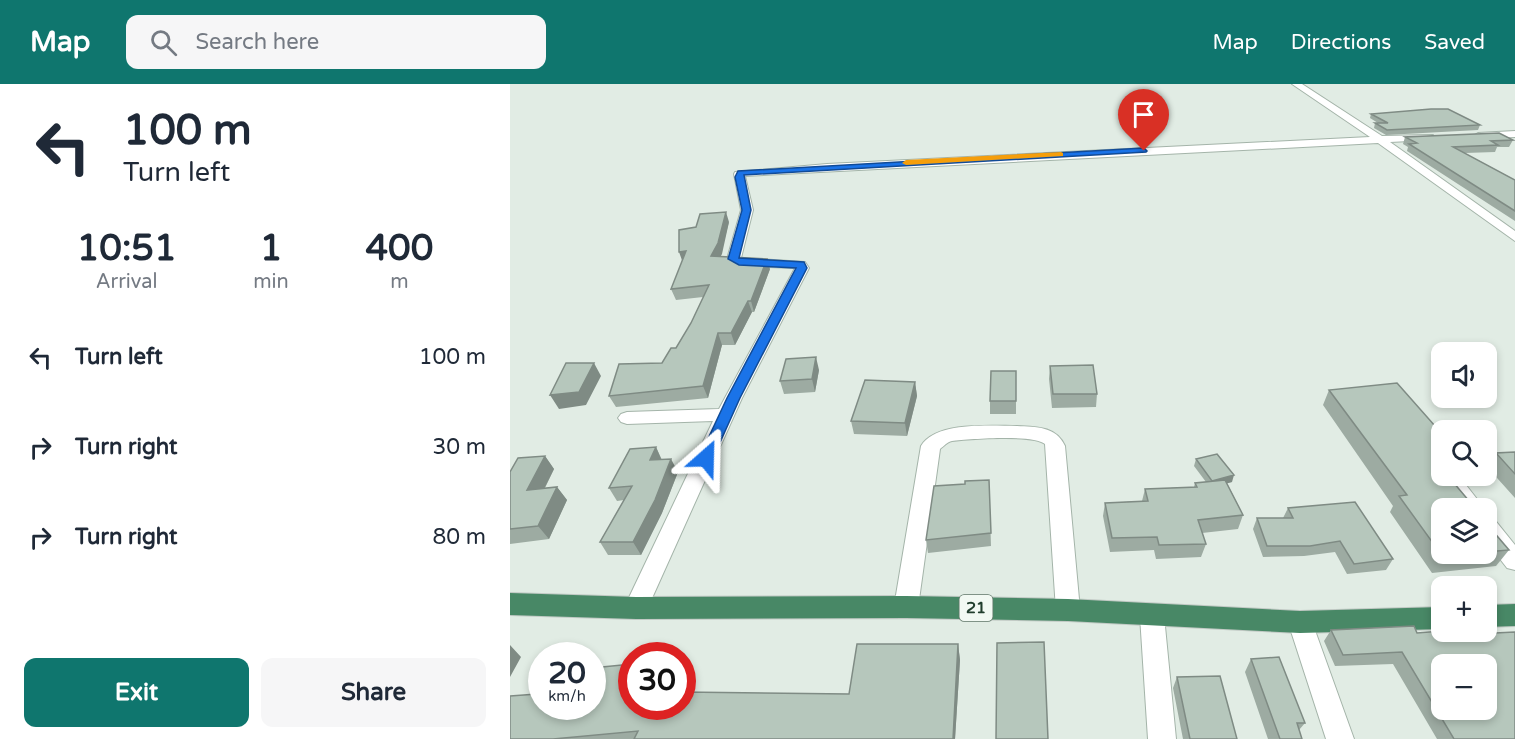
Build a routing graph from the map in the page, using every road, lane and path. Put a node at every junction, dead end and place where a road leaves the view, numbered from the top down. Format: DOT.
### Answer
graph roads {
  1 [pos="1296,84"];
  2 [pos="1515,134"];
  3 [pos="1470,136"];
  4 [pos="1436,137"];
  5 [pos="1380,139"];
  6 [pos="1512,231"];
  7 [pos="726,415"];
  8 [pos="627,418"];
  9 [pos="1456,486"];
  10 [pos="1466,498"];
  11 [pos="1497,539"];
  12 [pos="1515,561"];
  13 [pos="510,604"];
  14 [pos="906,607"];
  15 [pos="636,608"];
  16 [pos="1068,610"];
  17 [pos="1515,615"];
  18 [pos="1152,616"];
  19 [pos="1497,616"];
  20 [pos="1431,618"];
  21 [pos="1300,622"];
  22 [pos="1162,739"];
  23 [pos="1340,739"];
  1 -- 5 [label="street"];
  2 -- 3 [label="street"];
  4 -- 5 [label="street"];
  5 -- 6 [label="street"];
  5 -- 7 [label="street"];
  7 -- 8 [label="street"];
  7 -- 15 [label="street"];
  9 -- 10 [label="street"];
  11 -- 12 [label="street"];
  13 -- 15 [label="highway, 21"];
  14 -- 15 [label="highway, 21"];
  14 -- 16 [label="highway, 21"];
  14 -- 16 [label="street"];
  16 -- 18 [label="highway, 21"];
  17 -- 19 [label="highway"];
  18 -- 21 [label="highway, 21"];
  18 -- 22 [label="street"];
  20 -- 21 [label="highway, 21"];
  21 -- 23 [label="street"];
}
